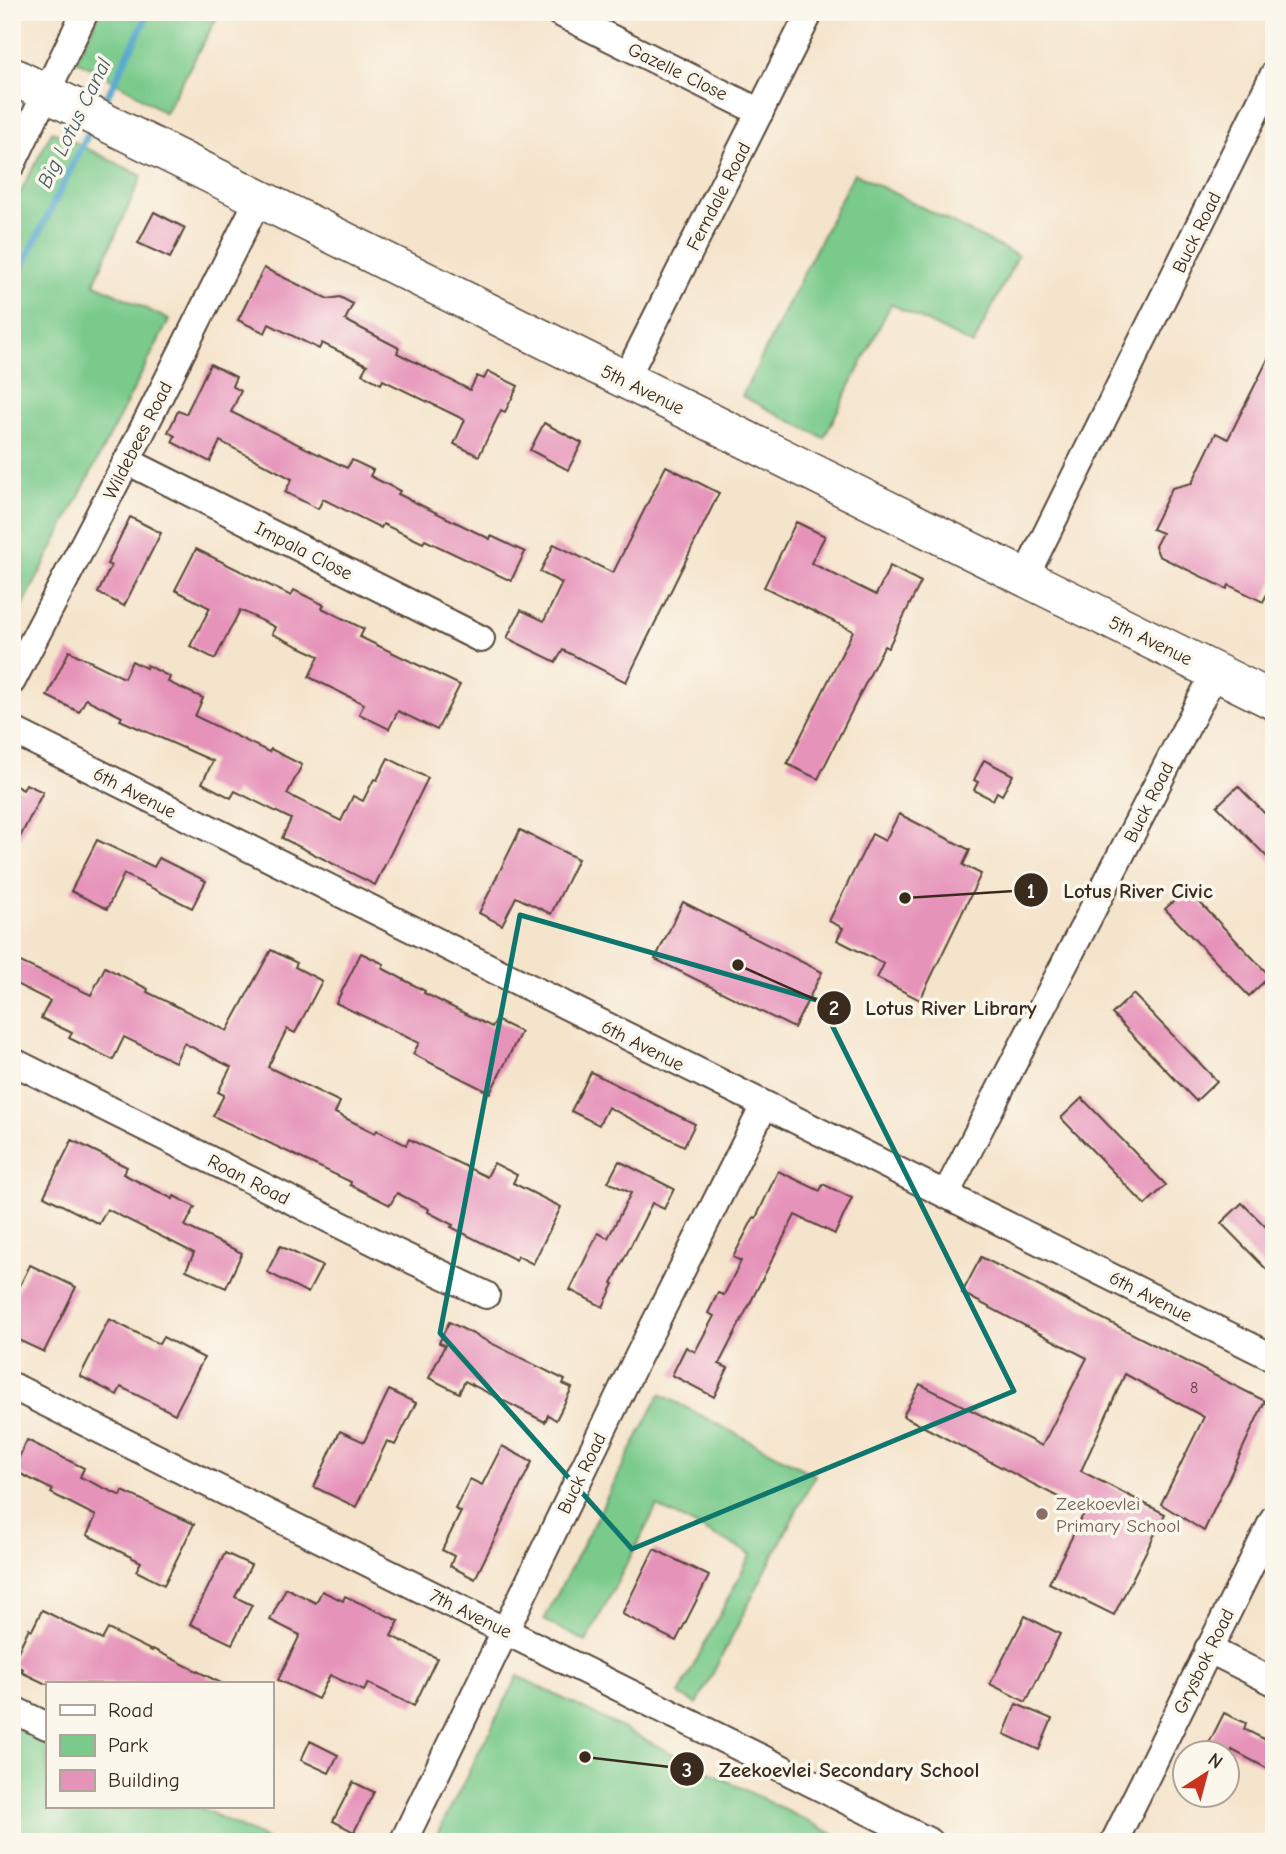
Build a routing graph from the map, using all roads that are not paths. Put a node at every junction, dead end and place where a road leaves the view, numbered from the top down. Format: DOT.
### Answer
graph roads {
  1 [pos="85,12"];
  2 [pos="558,12"];
  3 [pos="810,12"];
  4 [pos="1274,74"];
  5 [pos="12,76"];
  6 [pos="46,93"];
  7 [pos="760,112"];
  8 [pos="12,164"];
  9 [pos="259,198"];
  10 [pos="625,380"];
  11 [pos="127,461"];
  12 [pos="1025,577"];
  13 [pos="481,639"];
  14 [pos="1215,672"];
  15 [pos="12,681"];
  16 [pos="1274,701"];
  17 [pos="12,730"];
  18 [pos="12,1061"];
  19 [pos="764,1106"];
  20 [pos="946,1195"];
  21 [pos="486,1295"];
  22 [pos="1274,1358"];
  23 [pos="12,1385"];
  24 [pos="1274,1518"];
  25 [pos="505,1629"];
  26 [pos="1208,1649"];
  27 [pos="1274,1682"];
  28 [pos="12,1709"];
  29 [pos="46,1726"];
  30 [pos="402,1842"];
  31 [pos="930,1842"];
  32 [pos="1114,1842"];
  1 -- 6 [label="street"];
  2 -- 7 [label="street, Gazelle Close"];
  3 -- 7 [label="street, Ferndale Road"];
  4 -- 12 [label="street, Buck Road"];
  5 -- 6 [label="main road, 5th Avenue"];
  6 -- 8 [label="street"];
  6 -- 9 [label="main road, 5th Avenue"];
  7 -- 10 [label="street, Ferndale Road"];
  9 -- 10 [label="main road, 5th Avenue"];
  9 -- 11 [label="street, Wildebees Road"];
  10 -- 12 [label="main road, 5th Avenue"];
  11 -- 13 [label="street, Impala Close"];
  11 -- 15 [label="street, Wildebees Road"];
  12 -- 14 [label="main road, 5th Avenue"];
  14 -- 16 [label="main road, 5th Avenue"];
  14 -- 20 [label="street, Buck Road"];
  17 -- 19 [label="street, 6th Avenue"];
  18 -- 21 [label="street, Roan Road"];
  19 -- 20 [label="street, 6th Avenue"];
  19 -- 25 [label="street, Buck Road"];
  20 -- 22 [label="street, 6th Avenue"];
  23 -- 25 [label="street, 7th Avenue"];
  24 -- 26 [label="street, Grysbok Road"];
  25 -- 30 [label="street, Buck Road"];
  25 -- 31 [label="street, 7th Avenue"];
  26 -- 27 [label="street"];
  26 -- 32 [label="street, Grysbok Road"];
  28 -- 29 [label="street"];
}
